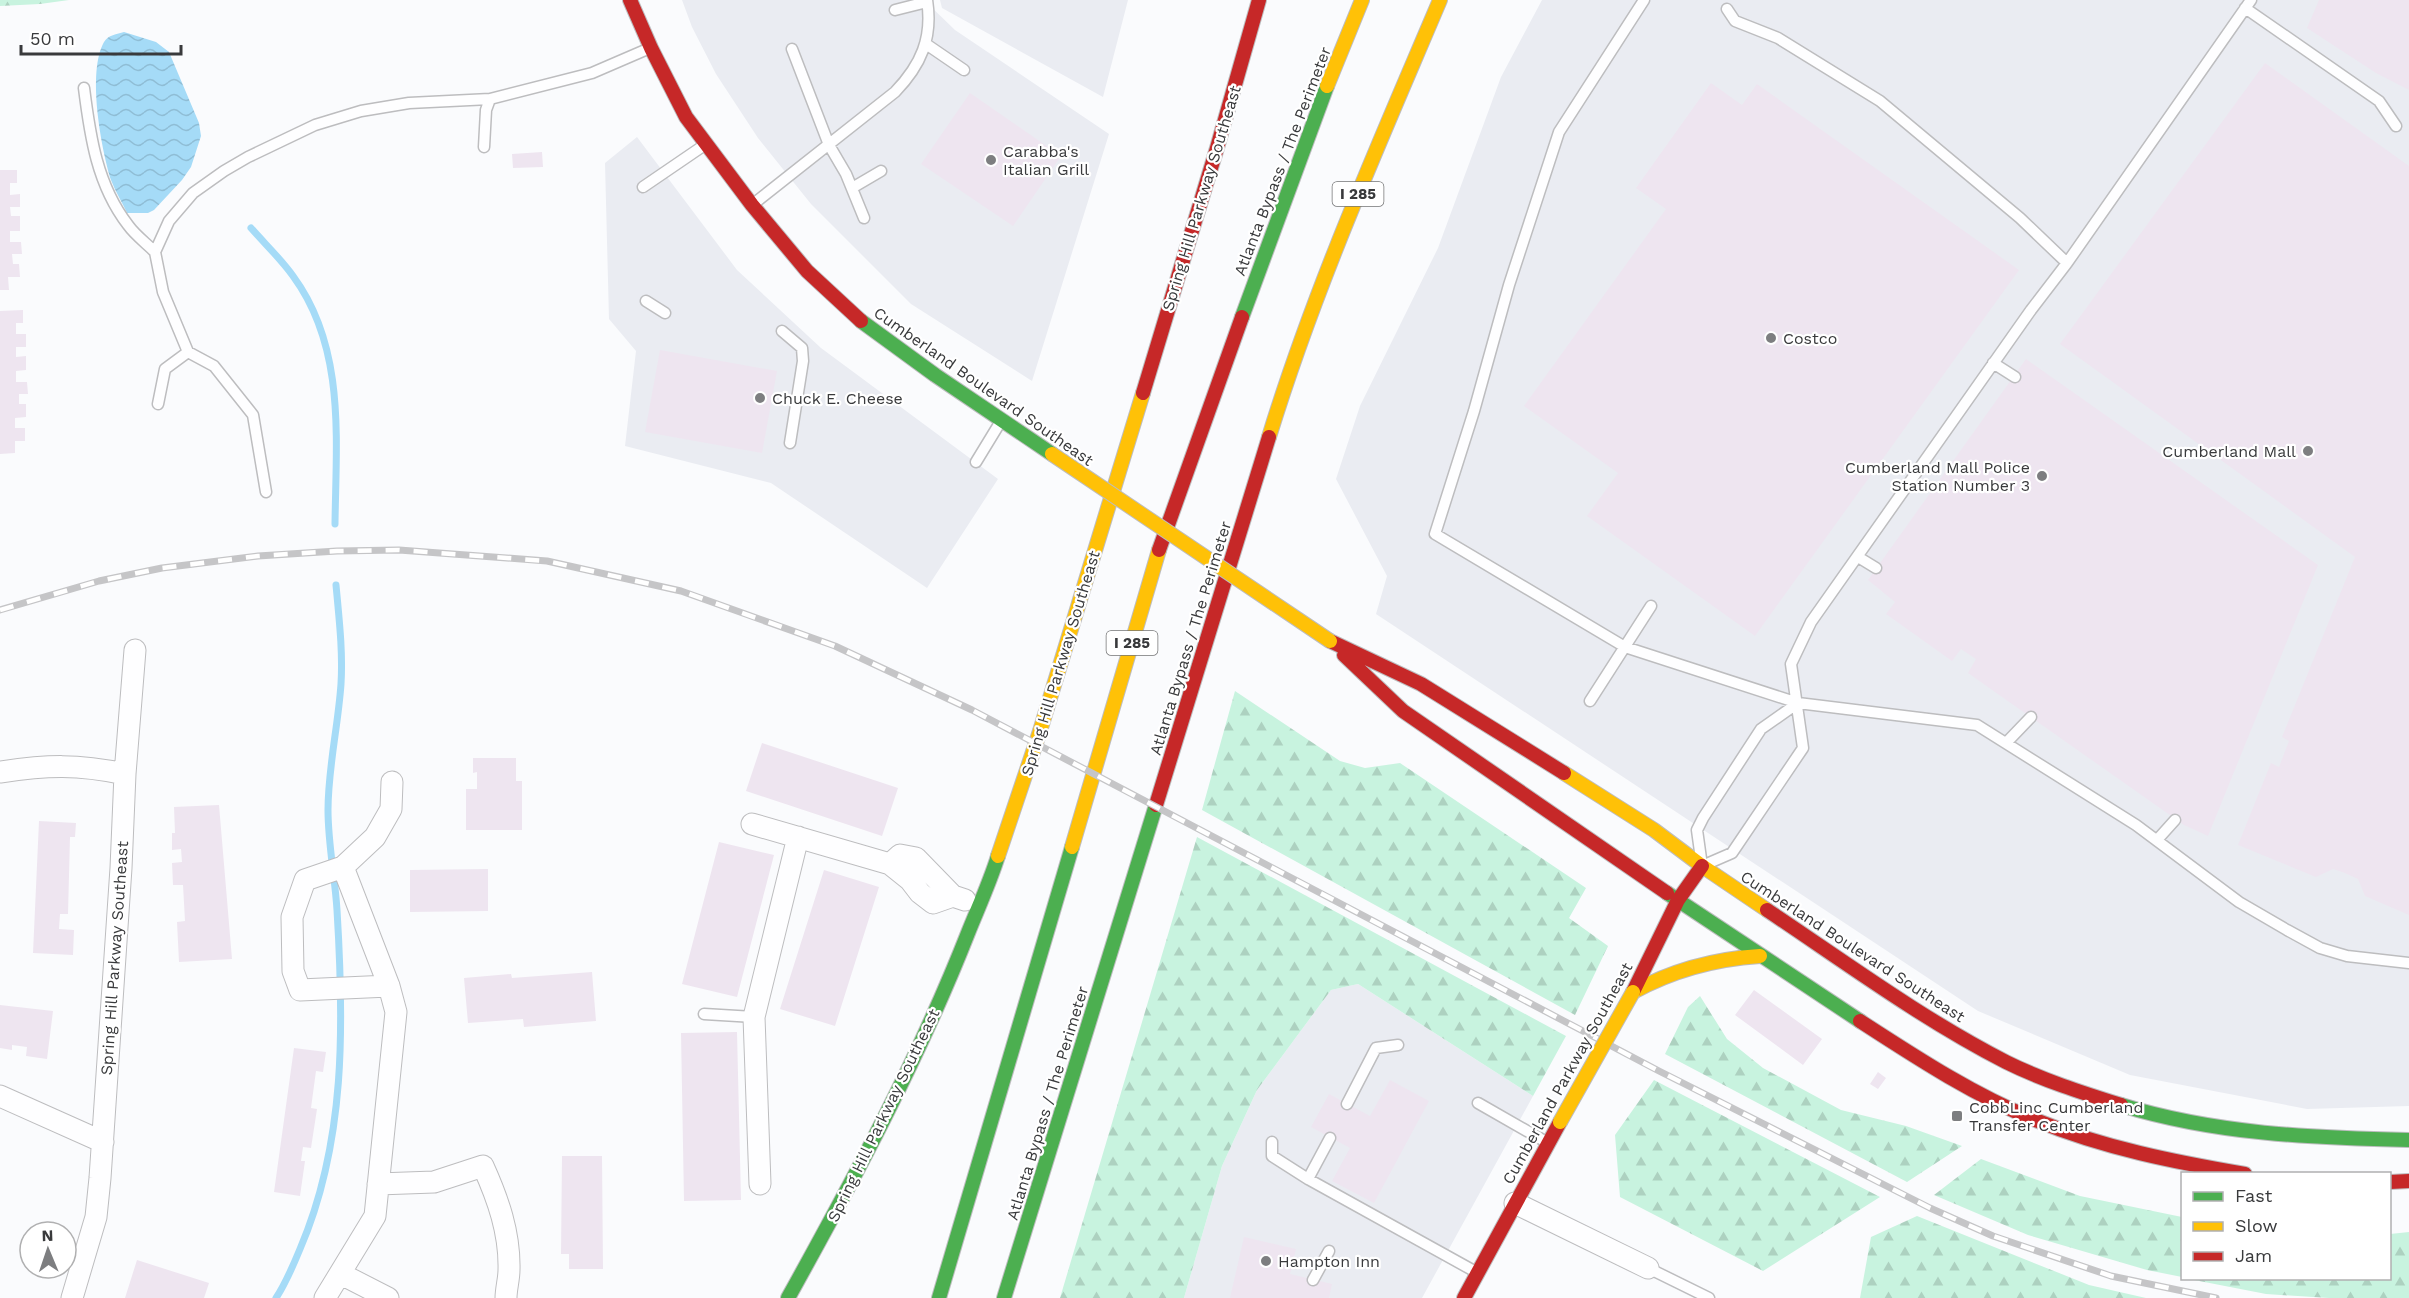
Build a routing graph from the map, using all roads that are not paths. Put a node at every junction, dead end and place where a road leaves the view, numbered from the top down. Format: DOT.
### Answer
graph roads {
  1 [pos="630,0"];
  2 [pos="1259,0"];
  3 [pos="1362,0"];
  4 [pos="1440,0"];
  5 [pos="1644,0"];
  6 [pos="927,1"];
  7 [pos="2248,4"];
  8 [pos="1727,9"];
  9 [pos="895,10"];
  10 [pos="926,44"];
  11 [pos="651,48"];
  12 [pos="792,49"];
  13 [pos="964,70"];
  14 [pos="84,88"];
  15 [pos="490,99"];
  16 [pos="2396,126"];
  17 [pos="706,144"];
  18 [pos="829,145"];
  19 [pos="484,147"];
  20 [pos="881,171"];
  21 [pos="643,187"];
  22 [pos="852,188"];
  23 [pos="752,205"];
  24 [pos="864,218"];
  25 [pos="155,252"];
  26 [pos="2067,263"];
  27 [pos="646,301"];
  28 [pos="665,313"];
  29 [pos="782,330"];
  30 [pos="188,352"];
  31 [pos="1993,363"];
  32 [pos="2015,377"];
  33 [pos="158,404"];
  34 [pos="1001,421"];
  35 [pos="789,443"];
  36 [pos="976,462"];
  37 [pos="266,492"];
  38 [pos="1858,557"];
  39 [pos="1876,568"];
  40 [pos="1652,606"];
  41 [pos="1330,641"];
  42 [pos="1625,647"];
  43 [pos="135,650"];
  44 [pos="1590,701"];
  45 [pos="1798,704"];
  46 [pos="2031,717"];
  47 [pos="2006,743"];
  48 [pos="0,772"];
  49 [pos="124,774"];
  50 [pos="392,782"];
  51 [pos="2175,820"];
  52 [pos="752,824"];
  53 [pos="798,837"];
  54 [pos="2157,840"];
  55 [pos="1702,866"];
  56 [pos="343,867"];
  57 [pos="1678,900"];
  58 [pos="978,904"];
  59 [pos="1760,956"];
  60 [pos="2409,963"];
  61 [pos="389,986"];
  62 [pos="1633,992"];
  63 [pos="704,1014"];
  64 [pos="754,1017"];
  65 [pos="1398,1045"];
  66 [pos="0,1096"];
  67 [pos="1478,1103"];
  68 [pos="1347,1104"];
  69 [pos="1330,1137"];
  70 [pos="2409,1140"];
  71 [pos="102,1142"];
  72 [pos="1272,1142"];
  73 [pos="1548,1143"];
  74 [pos="2238,1172"];
  75 [pos="1308,1179"];
  76 [pos="2409,1181"];
  77 [pos="2391,1182"];
  78 [pos="378,1184"];
  79 [pos="760,1184"];
  80 [pos="1515,1203"];
  81 [pos="1329,1251"];
  82 [pos="1648,1268"];
  83 [pos="1478,1273"];
  84 [pos="341,1274"];
  85 [pos="1313,1280"];
  86 [pos="72,1298"];
  87 [pos="325,1298"];
  88 [pos="388,1298"];
  89 [pos="506,1298"];
  90 [pos="788,1298"];
  91 [pos="939,1298"];
  92 [pos="1004,1298"];
  93 [pos="1464,1298"];
  94 [pos="1709,1298"];
  1 -- 11 [label="main road, Cumberland Boulevard Southeast"];
  2 -- 58 [label="main road, Spring Hill Parkway Southeast"];
  3 -- 91 [label="main road, Atlanta Bypass / The Perimeter / I 285"];
  4 -- 92 [label="main road, Atlanta Bypass / The Perimeter / I 285"];
  5 -- 42 [label="lane"];
  6 -- 9 [label="lane"];
  6 -- 10 [label="lane"];
  7 -- 16 [label="lane"];
  7 -- 26 [label="lane"];
  8 -- 26 [label="lane"];
  10 -- 13 [label="lane"];
  10 -- 18 [label="lane"];
  11 -- 15 [label="lane"];
  11 -- 17 [label="main road, Cumberland Boulevard Southeast"];
  12 -- 18 [label="lane"];
  14 -- 25 [label="lane"];
  15 -- 19 [label="lane"];
  15 -- 25 [label="lane"];
  17 -- 21 [label="lane"];
  17 -- 23 [label="main road, Cumberland Boulevard Southeast"];
  18 -- 22 [label="lane"];
  18 -- 23 [label="lane"];
  20 -- 22 [label="lane"];
  22 -- 24 [label="lane"];
  23 -- 34 [label="main road, Cumberland Boulevard Southeast"];
  25 -- 30 [label="lane"];
  26 -- 31 [label="lane"];
  27 -- 28 [label="lane"];
  29 -- 35 [label="lane"];
  30 -- 33 [label="lane"];
  30 -- 37 [label="lane"];
  31 -- 32 [label="lane"];
  31 -- 38 [label="lane"];
  34 -- 36 [label="lane"];
  34 -- 41 [label="main road, Cumberland Boulevard Southeast, bridge"];
  38 -- 39 [label="lane"];
  38 -- 45 [label="lane"];
  40 -- 42 [label="lane"];
  41 -- 55 [label="main road, Cumberland Boulevard Southeast"];
  41 -- 57 [label="main road, Cumberland Boulevard Southeast"];
  42 -- 44 [label="lane"];
  42 -- 45 [label="lane"];
  43 -- 49 [label="street, Spring Hill Parkway Southeast"];
  45 -- 47 [label="lane"];
  45 -- 55 [label="lane"];
  45 -- 55 [label="lane"];
  46 -- 47 [label="lane"];
  47 -- 54 [label="lane"];
  48 -- 49 [label="street"];
  49 -- 71 [label="street, Spring Hill Parkway Southeast"];
  50 -- 56 [label="street"];
  51 -- 54 [label="lane"];
  52 -- 53 [label="street"];
  53 -- 58 [label="street"];
  53 -- 64 [label="street"];
  54 -- 60 [label="lane"];
  55 -- 57 [label="main road, Cumberland Parkway Southeast"];
  55 -- 70 [label="main road, Cumberland Boulevard Southeast"];
  56 -- 61 [label="street"];
  56 -- 61 [label="street"];
  57 -- 59 [label="main road, Cumberland Boulevard Southeast"];
  57 -- 62 [label="main road, Cumberland Parkway Southeast"];
  58 -- 90 [label="main road, Spring Hill Parkway Southeast"];
  59 -- 62 [label="main road"];
  59 -- 74 [label="main road, Cumberland Boulevard Southeast"];
  61 -- 78 [label="street"];
  62 -- 73 [label="main road, Cumberland Parkway Southeast, bridge"];
  63 -- 64 [label="lane"];
  64 -- 79 [label="street"];
  65 -- 68 [label="lane"];
  66 -- 71 [label="street"];
  67 -- 73 [label="lane"];
  69 -- 75 [label="lane"];
  71 -- 86 [label="street, Spring Hill Parkway Southeast"];
  72 -- 75 [label="lane"];
  73 -- 80 [label="main road, Cumberland Parkway Southeast"];
  75 -- 83 [label="lane"];
  76 -- 77 [label="main road"];
  78 -- 84 [label="street"];
  78 -- 89 [label="street"];
  80 -- 82 [label="street"];
  80 -- 83 [label="main road, Cumberland Parkway Southeast"];
  81 -- 85 [label="lane"];
  82 -- 94 [label="lane"];
  83 -- 93 [label="main road, Cumberland Parkway Southeast"];
  84 -- 87 [label="street"];
  84 -- 88 [label="street"];
}
